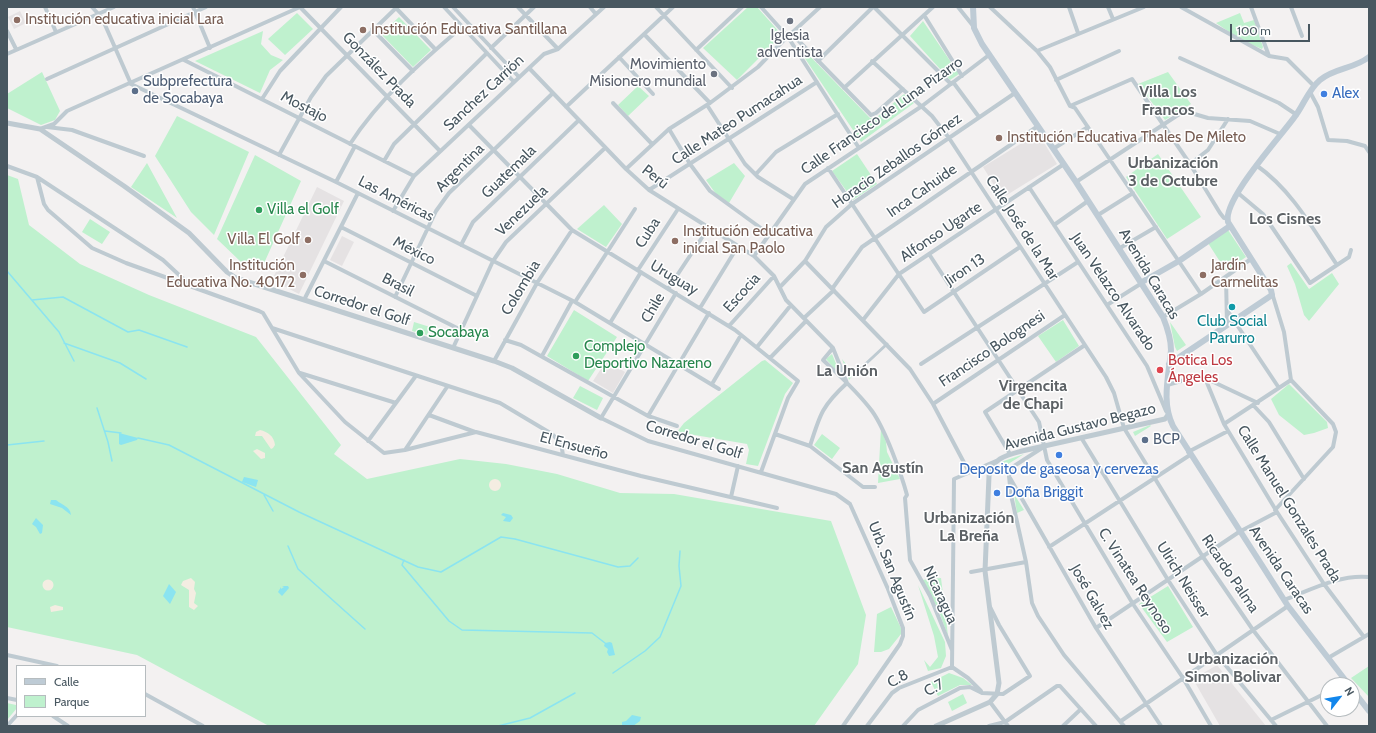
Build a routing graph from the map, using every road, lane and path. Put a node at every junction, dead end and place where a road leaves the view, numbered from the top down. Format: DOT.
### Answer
graph roads {
  1 [pos="45,7"];
  2 [pos="92,7"];
  3 [pos="114,7"];
  4 [pos="206,7"];
  5 [pos="300,7"];
  6 [pos="341,7"];
  7 [pos="444,7"];
  8 [pos="453,7"];
  9 [pos="518,7"];
  10 [pos="534,7"];
  11 [pos="590,7"];
  12 [pos="604,7"];
  13 [pos="656,7"];
  14 [pos="673,7"];
  15 [pos="742,7"];
  16 [pos="761,7"];
  17 [pos="820,7"];
  18 [pos="874,7"];
  19 [pos="933,7"];
  20 [pos="958,7"];
  21 [pos="990,7"];
  22 [pos="1108,7"];
  23 [pos="1144,7"];
  24 [pos="1181,7"];
  25 [pos="1251,7"];
  26 [pos="1291,7"];
  27 [pos="397,8"];
  28 [pos="971,8"];
  29 [pos="1069,8"];
  30 [pos="194,9"];
  31 [pos="596,13"];
  32 [pos="98,14"];
  33 [pos="526,15"];
  34 [pos="664,15"];
  35 [pos="924,15"];
  36 [pos="1113,19"];
  37 [pos="320,27"];
  38 [pos="462,27"];
  39 [pos="974,28"];
  40 [pos="372,29"];
  41 [pos="7,32"];
  42 [pos="56,32"];
  43 [pos="1078,33"];
  44 [pos="644,34"];
  45 [pos="789,35"];
  46 [pos="902,35"];
  47 [pos="1302,36"];
  48 [pos="115,48"];
  49 [pos="210,48"];
  50 [pos="491,48"];
  51 [pos="16,49"];
  52 [pos="436,49"];
  53 [pos="558,49"];
  54 [pos="696,50"];
  55 [pos="1037,51"];
  56 [pos="1119,51"];
  57 [pos="486,53"];
  58 [pos="7,54"];
  59 [pos="347,54"];
  60 [pos="989,55"];
  61 [pos="1269,56"];
  62 [pos="619,57"];
  63 [pos="1369,57"];
  64 [pos="1180,58"];
  65 [pos="184,60"];
  66 [pos="818,61"];
  67 [pos="872,61"];
  68 [pos="529,68"];
  69 [pos="413,71"];
  70 [pos="962,76"];
  71 [pos="519,77"];
  72 [pos="47,79"];
  73 [pos="1056,80"];
  74 [pos="514,82"];
  75 [pos="817,82"];
  76 [pos="952,83"];
  77 [pos="131,84"];
  78 [pos="1314,86"];
  79 [pos="732,88"];
  80 [pos="844,88"];
  81 [pos="903,89"];
  82 [pos="1310,92"];
  83 [pos="553,93"];
  84 [pos="1015,93"];
  85 [pos="653,94"];
  86 [pos="388,97"];
  87 [pos="262,100"];
  88 [pos="613,103"];
  89 [pos="709,104"];
  90 [pos="922,106"];
  91 [pos="1070,106"];
  92 [pos="566,107"];
  93 [pos="838,114"];
  94 [pos="1297,115"];
  95 [pos="979,117"];
  96 [pos="299,118"];
  97 [pos="1228,119"];
  98 [pos="579,120"];
  99 [pos="7,122"];
  100 [pos="414,124"];
  101 [pos="469,124"];
  102 [pos="1162,124"];
  103 [pos="1038,126"];
  104 [pos="1088,127"];
  105 [pos="42,128"];
  106 [pos="670,129"];
  107 [pos="1280,134"];
  108 [pos="949,138"];
  109 [pos="728,140"];
  110 [pos="350,144"];
  111 [pos="652,144"];
  112 [pos="355,146"];
  113 [pos="606,148"];
  114 [pos="859,148"];
  115 [pos="1053,149"];
  116 [pos="494,150"];
  117 [pos="440,151"];
  118 [pos="1369,152"];
  119 [pos="279,155"];
  120 [pos="144,156"];
  121 [pos="1111,160"];
  122 [pos="384,161"];
  123 [pos="690,164"];
  124 [pos="1064,164"];
  125 [pos="1190,164"];
  126 [pos="1256,165"];
  127 [pos="7,166"];
  128 [pos="828,168"];
  129 [pos="626,169"];
  130 [pos="971,172"];
  131 [pos="756,174"];
  132 [pos="414,176"];
  133 [pos="37,177"];
  134 [pos="520,177"];
  135 [pos="336,182"];
  136 [pos="1076,182"];
  137 [pos="1029,187"];
  138 [pos="649,190"];
  139 [pos="358,193"];
  140 [pos="1134,193"];
  141 [pos="1238,193"];
  142 [pos="793,199"];
  143 [pos="1088,200"];
  144 [pos="546,203"];
  145 [pos="852,204"];
  146 [pos="634,209"];
  147 [pos="678,209"];
  148 [pos="996,210"];
  149 [pos="393,211"];
  150 [pos="1098,215"];
  151 [pos="1227,218"];
  152 [pos="1054,225"];
  153 [pos="1230,226"];
  154 [pos="340,227"];
  155 [pos="709,227"];
  156 [pos="1156,227"];
  157 [pos="428,228"];
  158 [pos="572,230"];
  159 [pos="769,234"];
  160 [pos="875,238"];
  161 [pos="460,245"];
  162 [pos="738,246"];
  163 [pos="1020,247"];
  164 [pos="1120,248"];
  165 [pos="1351,250"];
  166 [pos="608,251"];
  167 [pos="929,254"];
  168 [pos="754,256"];
  169 [pos="1251,259"];
  170 [pos="324,261"];
  171 [pos="493,261"];
  172 [pos="805,261"];
  173 [pos="1179,261"];
  174 [pos="1078,262"];
  175 [pos="411,263"];
  176 [pos="1337,265"];
  177 [pos="640,271"];
  178 [pos="899,274"];
  179 [pos="774,276"];
  180 [pos="1226,277"];
  181 [pos="1142,282"];
  182 [pos="537,283"];
  183 [pos="1045,284"];
  184 [pos="780,287"];
  185 [pos="668,288"];
  186 [pos="195,289"];
  187 [pos="833,289"];
  188 [pos="954,292"];
  189 [pos="1272,292"];
  190 [pos="676,293"];
  191 [pos="1201,294"];
  192 [pos="477,296"];
  193 [pos="395,297"];
  194 [pos="304,300"];
  195 [pos="574,302"];
  196 [pos="791,305"];
  197 [pos="1107,305"];
  198 [pos="700,308"];
  199 [pos="1227,310"];
  200 [pos="709,313"];
  201 [pos="1065,315"];
  202 [pos="1163,317"];
  203 [pos="805,319"];
  204 [pos="863,320"];
  205 [pos="1234,321"];
  206 [pos="610,323"];
  207 [pos="729,326"];
  208 [pos="1227,326"];
  209 [pos="272,328"];
  210 [pos="978,328"];
  211 [pos="461,330"];
  212 [pos="741,335"];
  213 [pos="504,340"];
  214 [pos="646,344"];
  215 [pos="887,344"];
  216 [pos="1085,345"];
  217 [pos="757,347"];
  218 [pos="453,348"];
  219 [pos="833,348"];
  220 [pos="542,356"];
  221 [pos="770,358"];
  222 [pos="998,360"];
  223 [pos="494,361"];
  224 [pos="679,364"];
  225 [pos="921,364"];
  226 [pos="1169,364"];
  227 [pos="857,372"];
  228 [pos="299,373"];
  229 [pos="1204,376"];
  230 [pos="415,377"];
  231 [pos="1291,380"];
  232 [pos="847,383"];
  233 [pos="712,384"];
  234 [pos="1167,385"];
  235 [pos="447,387"];
  236 [pos="719,388"];
  237 [pos="1279,388"];
  238 [pos="1018,390"];
  239 [pos="614,397"];
  240 [pos="396,403"];
  241 [pos="933,404"];
  242 [pos="1256,405"];
  243 [pos="429,415"];
  244 [pos="1168,415"];
  245 [pos="648,416"];
  246 [pos="601,418"];
  247 [pos="1224,424"];
  248 [pos="676,426"];
  249 [pos="1124,428"];
  250 [pos="1228,431"];
  251 [pos="476,432"];
  252 [pos="774,434"];
  253 [pos="1082,439"];
  254 [pos="368,441"];
  255 [pos="810,446"];
  256 [pos="1044,446"];
  257 [pos="405,450"];
  258 [pos="1010,454"];
  259 [pos="1189,454"];
  260 [pos="563,455"];
  261 [pos="996,460"];
  262 [pos="738,466"];
  263 [pos="761,472"];
  264 [pos="969,472"];
  265 [pos="1009,476"];
  266 [pos="1155,478"];
  267 [pos="1304,479"];
  268 [pos="875,487"];
  269 [pos="731,497"];
  270 [pos="1120,501"];
  271 [pos="777,508"];
  272 [pos="1276,511"];
  273 [pos="1084,524"];
  274 [pos="1239,532"];
  275 [pos="1049,547"];
  276 [pos="1203,557"];
  277 [pos="1026,562"];
  278 [pos="985,571"];
  279 [pos="971,572"];
  280 [pos="1369,577"];
  281 [pos="1168,580"];
  282 [pos="1324,584"];
  283 [pos="1284,600"];
  284 [pos="1133,604"];
  285 [pos="989,605"];
  286 [pos="1288,606"];
  287 [pos="1096,628"];
  288 [pos="1253,630"];
  289 [pos="1369,634"];
  290 [pos="1364,636"];
  291 [pos="952,650"];
  292 [pos="7,655"];
  293 [pos="1217,655"];
  294 [pos="1328,658"];
  295 [pos="52,665"];
  296 [pos="952,667"];
  297 [pos="1341,677"];
  298 [pos="1183,678"];
  299 [pos="982,693"];
  300 [pos="997,694"];
  301 [pos="146,695"];
  302 [pos="1320,696"];
  303 [pos="1360,699"];
  304 [pos="990,702"];
  305 [pos="1308,702"];
  306 [pos="1147,703"];
  307 [pos="1081,709"];
  308 [pos="1369,711"];
  309 [pos="16,716"];
  310 [pos="54,717"];
  311 [pos="1271,720"];
  312 [pos="1121,721"];
  313 [pos="1005,722"];
  314 [pos="1210,724"];
  315 [pos="7,726"];
  316 [pos="68,726"];
  317 [pos="203,726"];
  318 [pos="843,726"];
  319 [pos="867,726"];
  320 [pos="903,726"];
  321 [pos="936,726"];
  322 [pos="989,726"];
  323 [pos="1008,726"];
  324 [pos="1063,726"];
  325 [pos="1096,726"];
  326 [pos="1124,726"];
  327 [pos="1161,726"];
  328 [pos="1204,726"];
  329 [pos="1276,726"];
  330 [pos="1327,726"];
  1 -- 42 [label="street"];
  2 -- 32 [label="street"];
  3 -- 32 [label="street"];
  4 -- 30 [label="street"];
  5 -- 37 [label="street, González Prada"];
  5 -- 49 [label="street"];
  6 -- 37 [label="street"];
  7 -- 38 [label="street"];
  8 -- 50 [label="street"];
  9 -- 33 [label="street"];
  10 -- 33 [label="street"];
  11 -- 31 [label="street"];
  12 -- 31 [label="street, Sanchez Carrión"];
  13 -- 34 [label="street"];
  14 -- 34 [label="street"];
  15 -- 54 [label="street"];
  16 -- 45 [label="street"];
  17 -- 45 [label="street"];
  18 -- 46 [label="street"];
  18 -- 66 [label="street"];
  19 -- 35 [label="street"];
  20 -- 39 [label="street"];
  21 -- 55 [label="street"];
  22 -- 36 [label="street"];
  23 -- 36 [label="street"];
  24 -- 61 [label="street"];
  25 -- 61 [label="street"];
  26 -- 47 [label="street"];
  27 -- 40 [label="street"];
  27 -- 52 [label="street"];
  28 -- 39 [label="main road"];
  29 -- 43 [label="street"];
  30 -- 48 [label="street"];
  30 -- 49 [label="street"];
  31 -- 53 [label="street, Sanchez Carrión"];
  32 -- 42 [label="street"];
  32 -- 48 [label="street"];
  33 -- 50 [label="street"];
  33 -- 53 [label="street"];
  34 -- 44 [label="street"];
  34 -- 54 [label="street"];
  35 -- 46 [label="street"];
  35 -- 70 [label="street"];
  36 -- 43 [label="street"];
  37 -- 59 [label="street, González Prada"];
  37 -- 87 [label="street"];
  38 -- 52 [label="street"];
  38 -- 57 [label="street"];
  39 -- 60 [label="main road, Avenida Caracas"];
  40 -- 59 [label="street"];
  40 -- 69 [label="street"];
  41 -- 51 [label="street"];
  42 -- 51 [label="street"];
  43 -- 55 [label="street"];
  44 -- 62 [label="street"];
  44 -- 89 [label="street"];
  45 -- 66 [label="street"];
  45 -- 75 [label="street"];
  45 -- 79 [label="street"];
  46 -- 67 [label="street"];
  46 -- 76 [label="street"];
  48 -- 72 [label="street"];
  48 -- 77 [label="street"];
  49 -- 65 [label="street"];
  50 -- 71 [label="street"];
  51 -- 58 [label="street"];
  52 -- 69 [label="street"];
  53 -- 68 [label="street, Sanchez Carrión"];
  54 -- 79 [label="street"];
  55 -- 73 [label="street"];
  56 -- 73 [label="street"];
  57 -- 74 [label="street"];
  57 -- 100 [label="street"];
  59 -- 86 [label="street, González Prada"];
  59 -- 96 [label="street"];
  60 -- 70 [label="street, Calle Francisco de Luna Pizarro"];
  60 -- 84 [label="main road, Avenida Caracas"];
  61 -- 78 [label="street"];
  62 -- 85 [label="street"];
  62 -- 92 [label="street"];
  63 -- 78 [label="main road"];
  64 -- 94 [label="street"];
  65 -- 77 [label="street"];
  65 -- 87 [label="street, Mostajo"];
  66 -- 80 [label="street"];
  67 -- 80 [label="street"];
  67 -- 81 [label="street, Calle José de la Mar"];
  68 -- 71 [label="street, Sanchez Carrión"];
  68 -- 83 [label="street, Perú"];
  69 -- 86 [label="street"];
  70 -- 76 [label="street, Calle Francisco de Luna Pizarro"];
  71 -- 74 [label="street, Sanchez Carrión"];
  73 -- 91 [label="street"];
  74 -- 101 [label="street, Sanchez Carrión"];
  75 -- 93 [label="street"];
  75 -- 109 [label="street, Calle Mateo Pumacahua"];
  76 -- 90 [label="street, Calle Francisco de Luna Pizarro"];
  76 -- 95 [label="street"];
  77 -- 105 [label="street"];
  77 -- 119 [label="street, Las Américas"];
  78 -- 82 [label="main road"];
  79 -- 89 [label="street"];
  80 -- 81 [label="street"];
  81 -- 90 [label="street, Calle José de la Mar"];
  82 -- 94 [label="main road"];
  82 -- 118 [label="street"];
  83 -- 92 [label="street, Perú"];
  83 -- 116 [label="street, Argentina"];
  84 -- 95 [label="street, Horacio Zeballos Gómez"];
  84 -- 103 [label="main road, Avenida Caracas"];
  86 -- 100 [label="street, González Prada"];
  86 -- 110 [label="street"];
  87 -- 96 [label="street, Mostajo"];
  88 -- 111 [label="street"];
  89 -- 106 [label="street"];
  89 -- 109 [label="street"];
  90 -- 108 [label="street, Calle José de la Mar"];
  90 -- 114 [label="street, Calle Francisco de Luna Pizarro"];
  91 -- 102 [label="street"];
  91 -- 104 [label="street"];
  92 -- 98 [label="street, Perú"];
  93 -- 114 [label="street"];
  93 -- 131 [label="street"];
  94 -- 107 [label="main road"];
  95 -- 108 [label="street, Horacio Zeballos Gómez"];
  96 -- 110 [label="street, Mostajo"];
  96 -- 119 [label="street"];
  97 -- 102 [label="street"];
  97 -- 107 [label="street"];
  97 -- 125 [label="street"];
  98 -- 113 [label="street, Perú"];
  98 -- 134 [label="street, Guatemala"];
  99 -- 105 [label="street, Corredor el Golf"];
  100 -- 117 [label="street, González Prada"];
  100 -- 122 [label="street"];
  101 -- 116 [label="street, Uruguay"];
  101 -- 117 [label="street, Sanchez Carrión"];
  102 -- 121 [label="street"];
  102 -- 125 [label="street"];
  103 -- 115 [label="main road, Avenida Caracas"];
  103 -- 130 [label="street, Inca Cahuide"];
  104 -- 115 [label="street"];
  104 -- 121 [label="street"];
  105 -- 120 [label="street"];
  105 -- 194 [label="street, Corredor el Golf"];
  106 -- 111 [label="street"];
  106 -- 123 [label="street"];
  107 -- 126 [label="main road"];
  108 -- 130 [label="street, Calle José de la Mar"];
  108 -- 145 [label="street, Horacio Zeballos Gómez"];
  109 -- 123 [label="street, Calle Mateo Pumacahua"];
  109 -- 131 [label="street"];
  110 -- 112 [label="street, Mostajo"];
  111 -- 129 [label="street"];
  112 -- 122 [label="street, Mostajo"];
  112 -- 135 [label="street"];
  113 -- 129 [label="street, Perú"];
  113 -- 144 [label="street, Venezuela"];
  114 -- 128 [label="street, Calle Francisco de Luna Pizarro"];
  115 -- 124 [label="main road, Avenida Caracas"];
  116 -- 134 [label="street, Uruguay"];
  116 -- 157 [label="street, Argentina"];
  117 -- 132 [label="street, Sanchez Carrión"];
  119 -- 135 [label="street, Las Américas"];
  121 -- 136 [label="street"];
  121 -- 140 [label="street"];
  122 -- 132 [label="street, Mostajo"];
  123 -- 138 [label="street, Calle Mateo Pumacahua"];
  123 -- 159 [label="street"];
  124 -- 136 [label="main road, Avenida Caracas"];
  124 -- 137 [label="street, Alfonso Ugarte"];
  125 -- 151 [label="street"];
  126 -- 141 [label="main road"];
  126 -- 176 [label="street"];
  127 -- 133 [label="street"];
  128 -- 142 [label="street, Calle Francisco de Luna Pizarro"];
  128 -- 145 [label="street"];
  129 -- 138 [label="street, Perú"];
  130 -- 148 [label="street, Calle José de la Mar"];
  130 -- 160 [label="street, Inca Cahuide"];
  131 -- 142 [label="street"];
  132 -- 149 [label="street, Sanchez Carrión"];
  133 -- 186 [label="street"];
  133 -- 186 [label="street, El Ensueño"];
  134 -- 144 [label="street, Uruguay"];
  134 -- 161 [label="street, Guatemala"];
  135 -- 139 [label="street, Las Américas"];
  136 -- 143 [label="main road, Avenida Caracas"];
  137 -- 148 [label="street, Alfonso Ugarte"];
  137 -- 152 [label="street, Juan Velazco Alvarado"];
  138 -- 147 [label="street, Perú"];
  139 -- 149 [label="street, Las Américas"];
  139 -- 154 [label="street"];
  140 -- 150 [label="street"];
  140 -- 156 [label="street"];
  141 -- 151 [label="main road"];
  141 -- 176 [label="street"];
  142 -- 159 [label="street, Calle Francisco de Luna Pizarro"];
  143 -- 150 [label="main road, Avenida Caracas"];
  143 -- 152 [label="street"];
  144 -- 158 [label="street, Uruguay"];
  144 -- 171 [label="street, Venezuela"];
  145 -- 160 [label="street"];
  145 -- 172 [label="street, Horacio Zeballos Gómez"];
  146 -- 166 [label="street"];
  147 -- 155 [label="street, Perú"];
  147 -- 177 [label="street, Cuba"];
  148 -- 163 [label="street, Calle José de la Mar"];
  148 -- 167 [label="street, Alfonso Ugarte"];
  149 -- 157 [label="street, Las Américas"];
  150 -- 164 [label="main road, Avenida Caracas"];
  151 -- 153 [label="main road"];
  152 -- 174 [label="street, Juan Velazco Alvarado"];
  153 -- 169 [label="main road"];
  153 -- 173 [label="main road"];
  154 -- 170 [label="street"];
  154 -- 175 [label="street, México"];
  155 -- 162 [label="street, Perú"];
  155 -- 185 [label="street, Chile"];
  156 -- 164 [label="street"];
  156 -- 173 [label="street"];
  157 -- 161 [label="street, Las Américas"];
  157 -- 175 [label="street, Argentina"];
  158 -- 166 [label="street, Uruguay"];
  158 -- 182 [label="street, Colombia"];
  159 -- 168 [label="street, Calle Francisco de Luna Pizarro"];
  160 -- 178 [label="street"];
  160 -- 187 [label="street, Inca Cahuide"];
  161 -- 171 [label="street, Las Américas"];
  162 -- 168 [label="street, Perú"];
  162 -- 198 [label="street"];
  163 -- 183 [label="street, Calle José de la Mar"];
  163 -- 188 [label="street, Jiron 13"];
  164 -- 181 [label="main road, Avenida Caracas"];
  165 -- 176 [label="street"];
  166 -- 177 [label="street, Uruguay"];
  166 -- 195 [label="street"];
  167 -- 178 [label="street, Alfonso Ugarte"];
  167 -- 188 [label="street, C. Vinatea Reynoso"];
  168 -- 179 [label="street, Perú"];
  169 -- 180 [label="street"];
  169 -- 189 [label="main road"];
  170 -- 193 [label="street, Brasil"];
  170 -- 194 [label="street"];
  171 -- 182 [label="street, Las Américas"];
  171 -- 192 [label="street, Venezuela"];
  172 -- 184 [label="street, Horacio Zeballos Gómez"];
  172 -- 187 [label="street"];
  173 -- 181 [label="main road"];
  173 -- 191 [label="street"];
  174 -- 183 [label="street"];
  174 -- 197 [label="street, Juan Velazco Alvarado"];
  175 -- 192 [label="street, México"];
  175 -- 193 [label="street, Argentina"];
  177 -- 185 [label="street, Uruguay"];
  177 -- 206 [label="street, Cuba"];
  178 -- 188 [label="street, Jiron 13"];
  178 -- 204 [label="street, Alfonso Ugarte"];
  179 -- 184 [label="street, Perú"];
  179 -- 207 [label="street, Escocia"];
  180 -- 191 [label="street"];
  180 -- 199 [label="street"];
  181 -- 197 [label="street"];
  181 -- 202 [label="main road, Avenida Caracas"];
  182 -- 195 [label="street, Las Américas"];
  182 -- 213 [label="street, Colombia"];
  183 -- 201 [label="street, Calle José de la Mar"];
  183 -- 210 [label="street"];
  184 -- 196 [label="street"];
  185 -- 190 [label="street, Uruguay"];
  186 -- 209 [label="street, El Ensueño"];
  187 -- 203 [label="street, Inca Cahuide"];
  187 -- 204 [label="street"];
  188 -- 210 [label="street, C. Vinatea Reynoso"];
  189 -- 205 [label="main road"];
  189 -- 231 [label="street"];
  190 -- 198 [label="street, Uruguay"];
  190 -- 214 [label="street, Chile"];
  191 -- 202 [label="street"];
  192 -- 211 [label="street, Venezuela"];
  193 -- 211 [label="street, Brasil"];
  194 -- 218 [label="street, Corredor el Golf"];
  195 -- 206 [label="street, Las Américas"];
  195 -- 220 [label="street"];
  196 -- 203 [label="street"];
  196 -- 217 [label="street"];
  197 -- 244 [label="street, Juan Velazco Alvarado"];
  198 -- 200 [label="street, Uruguay"];
  199 -- 205 [label="street"];
  199 -- 208 [label="street"];
  200 -- 207 [label="street, Uruguay"];
  200 -- 224 [label="street"];
  201 -- 216 [label="street, Calle José de la Mar"];
  201 -- 222 [label="street, Francisco Bolognesi"];
  202 -- 226 [label="main road, Avenida Caracas"];
  203 -- 219 [label="street"];
  203 -- 221 [label="street, Inca Cahuide"];
  204 -- 215 [label="street"];
  205 -- 208 [label="main road"];
  205 -- 237 [label="street"];
  206 -- 214 [label="street, Las Américas"];
  207 -- 212 [label="street, Uruguay"];
  208 -- 226 [label="main road"];
  209 -- 228 [label="street, El Ensueño"];
  209 -- 230 [label="street"];
  210 -- 222 [label="street, C. Vinatea Reynoso"];
  210 -- 225 [label="street"];
  211 -- 218 [label="street, Venezuela"];
  212 -- 217 [label="street, Uruguay"];
  212 -- 233 [label="street"];
  213 -- 220 [label="street"];
  213 -- 223 [label="street, Colombia"];
  214 -- 224 [label="street, Las Américas"];
  214 -- 239 [label="street, Chile"];
  215 -- 227 [label="street"];
  215 -- 241 [label="street"];
  216 -- 238 [label="street"];
  216 -- 249 [label="street, Calle José de la Mar"];
  217 -- 221 [label="street, Uruguay"];
  218 -- 223 [label="street, Corredor el Golf"];
  219 -- 232 [label="street"];
  219 -- 232 [label="street"];
  220 -- 239 [label="street"];
  221 -- 252 [label="street, Uruguay"];
  222 -- 238 [label="street, C. Vinatea Reynoso"];
  222 -- 241 [label="street, Francisco Bolognesi"];
  223 -- 246 [label="street, Corredor el Golf"];
  224 -- 233 [label="street, Las Américas"];
  224 -- 245 [label="street"];
  226 -- 234 [label="main road, Avenida Caracas"];
  228 -- 240 [label="street"];
  228 -- 254 [label="street, El Ensueño"];
  229 -- 234 [label="street"];
  229 -- 242 [label="street"];
  229 -- 247 [label="street, Calle Manuel Gonzales Prada"];
  230 -- 235 [label="street"];
  230 -- 240 [label="street"];
  231 -- 237 [label="street"];
  231 -- 267 [label="street"];
  232 -- 255 [label="street"];
  232 -- 291 [label="street, Nicaragua"];
  233 -- 236 [label="street, Las Américas"];
  234 -- 244 [label="main road, Avenida Caracas"];
  235 -- 243 [label="street"];
  235 -- 260 [label="street"];
  237 -- 242 [label="street"];
  238 -- 256 [label="street, C. Vinatea Reynoso"];
  238 -- 258 [label="street"];
  239 -- 245 [label="street"];
  239 -- 246 [label="street, Chile"];
  240 -- 254 [label="street"];
  241 -- 264 [label="street"];
  242 -- 247 [label="street"];
  242 -- 267 [label="street"];
  243 -- 251 [label="street"];
  243 -- 257 [label="street"];
  244 -- 249 [label="street, Avenida Gustavo Begazo"];
  244 -- 259 [label="main road, Avenida Caracas"];
  245 -- 248 [label="street"];
  246 -- 262 [label="street, Corredor el Golf"];
  247 -- 250 [label="street, Calle Manuel Gonzales Prada"];
  249 -- 253 [label="street, Avenida Gustavo Begazo"];
  249 -- 266 [label="street, Ricardo Palma"];
  250 -- 259 [label="street"];
  250 -- 272 [label="street, Calle Manuel Gonzales Prada"];
  251 -- 257 [label="street, El Ensueño"];
  251 -- 260 [label="street, El Ensueño"];
  252 -- 255 [label="street"];
  252 -- 263 [label="street, Uruguay"];
  253 -- 256 [label="street, Avenida Gustavo Begazo"];
  253 -- 270 [label="street, Ulrich Neisser"];
  254 -- 257 [label="street, El Ensueño"];
  255 -- 268 [label="street"];
  256 -- 258 [label="street, Avenida Gustavo Begazo"];
  256 -- 265 [label="street"];
  256 -- 273 [label="street, C. Vinatea Reynoso"];
  258 -- 261 [label="street, Avenida Gustavo Begazo"];
  259 -- 266 [label="street"];
  259 -- 274 [label="main road, Avenida Caracas"];
  260 -- 269 [label="street, El Ensueño"];
  261 -- 264 [label="street"];
  261 -- 278 [label="street"];
  262 -- 263 [label="street, Corredor el Golf"];
  262 -- 269 [label="street"];
  263 -- 318 [label="street, Urb. San Agustín"];
  264 -- 291 [label="street"];
  265 -- 275 [label="street, José Galvez"];
  265 -- 277 [label="street"];
  266 -- 270 [label="street"];
  266 -- 276 [label="street, Ricardo Palma"];
  267 -- 272 [label="street"];
  269 -- 271 [label="street, El Ensueño"];
  270 -- 273 [label="street"];
  270 -- 281 [label="street, Ulrich Neisser"];
  272 -- 274 [label="street"];
  272 -- 282 [label="street, Calle Manuel Gonzales Prada"];
  273 -- 275 [label="street"];
  273 -- 284 [label="street, C. Vinatea Reynoso"];
  274 -- 276 [label="street"];
  274 -- 283 [label="main road, Avenida Caracas"];
  275 -- 287 [label="street, José Galvez"];
  276 -- 281 [label="street"];
  276 -- 288 [label="street, Ricardo Palma"];
  277 -- 278 [label="street"];
  277 -- 312 [label="street"];
  278 -- 279 [label="street"];
  278 -- 285 [label="street"];
  280 -- 282 [label="street"];
  281 -- 284 [label="street"];
  281 -- 293 [label="street, Ulrich Neisser"];
  282 -- 283 [label="street"];
  282 -- 290 [label="street, Calle Manuel Gonzales Prada"];
  283 -- 286 [label="main road, Avenida Caracas"];
  284 -- 287 [label="street"];
  284 -- 298 [label="street, C. Vinatea Reynoso"];
  285 -- 300 [label="street"];
  285 -- 300 [label="street"];
  286 -- 288 [label="street"];
  286 -- 294 [label="main road, Avenida Caracas"];
  287 -- 306 [label="street, José Galvez"];
  288 -- 293 [label="street"];
  288 -- 305 [label="street, Ricardo Palma"];
  289 -- 290 [label="street"];
  290 -- 294 [label="street"];
  291 -- 296 [label="street"];
  292 -- 295 [label="street"];
  293 -- 298 [label="street"];
  293 -- 311 [label="street, Ulrich Neisser"];
  294 -- 297 [label="main road, Avenida Caracas"];
  296 -- 299 [label="street"];
  296 -- 319 [label="street, C.8"];
  298 -- 306 [label="street"];
  298 -- 314 [label="street, C. Vinatea Reynoso"];
  299 -- 300 [label="street, C.7"];
  299 -- 320 [label="street, C.7"];
  300 -- 304 [label="street"];
  301 -- 317 [label="street"];
  302 -- 305 [label="street"];
  303 -- 308 [label="main road"];
  304 -- 313 [label="street"];
  304 -- 321 [label="street"];
  305 -- 311 [label="street"];
  305 -- 330 [label="street, Ricardo Palma"];
  306 -- 312 [label="street"];
  306 -- 327 [label="street, José Galvez"];
  307 -- 313 [label="street"];
  307 -- 324 [label="street"];
  307 -- 325 [label="street"];
  309 -- 315 [label="street"];
  310 -- 316 [label="street"];
  311 -- 329 [label="street, Ulrich Neisser"];
  312 -- 326 [label="street"];
  313 -- 322 [label="street"];
  313 -- 323 [label="street"];
  314 -- 328 [label="street"];
}
